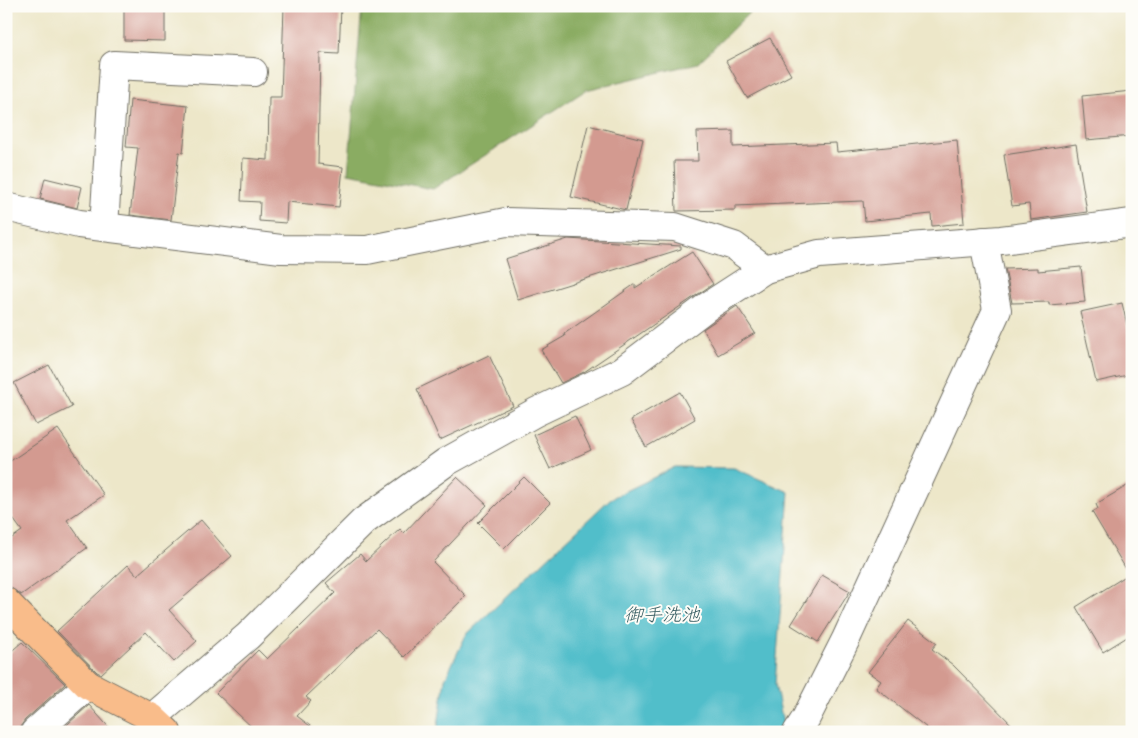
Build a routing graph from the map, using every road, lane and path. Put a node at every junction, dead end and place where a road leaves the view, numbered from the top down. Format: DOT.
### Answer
graph roads {
  1 [pos="253,72"];
  2 [pos="6,207"];
  3 [pos="1132,223"];
  4 [pos="104,227"];
  5 [pos="984,241"];
  6 [pos="766,269"];
  7 [pos="6,602"];
  8 [pos="88,686"];
  9 [pos="160,725"];
  10 [pos="809,727"];
  11 [pos="35,732"];
  1 -- 4 [label="street"];
  2 -- 4 [label="street"];
  3 -- 5 [label="street"];
  4 -- 6 [label="street"];
  5 -- 6 [label="street"];
  5 -- 10 [label="street"];
  6 -- 9 [label="street"];
  7 -- 8 [label="main road"];
  8 -- 9 [label="main road"];
  8 -- 11 [label="street"];
}
